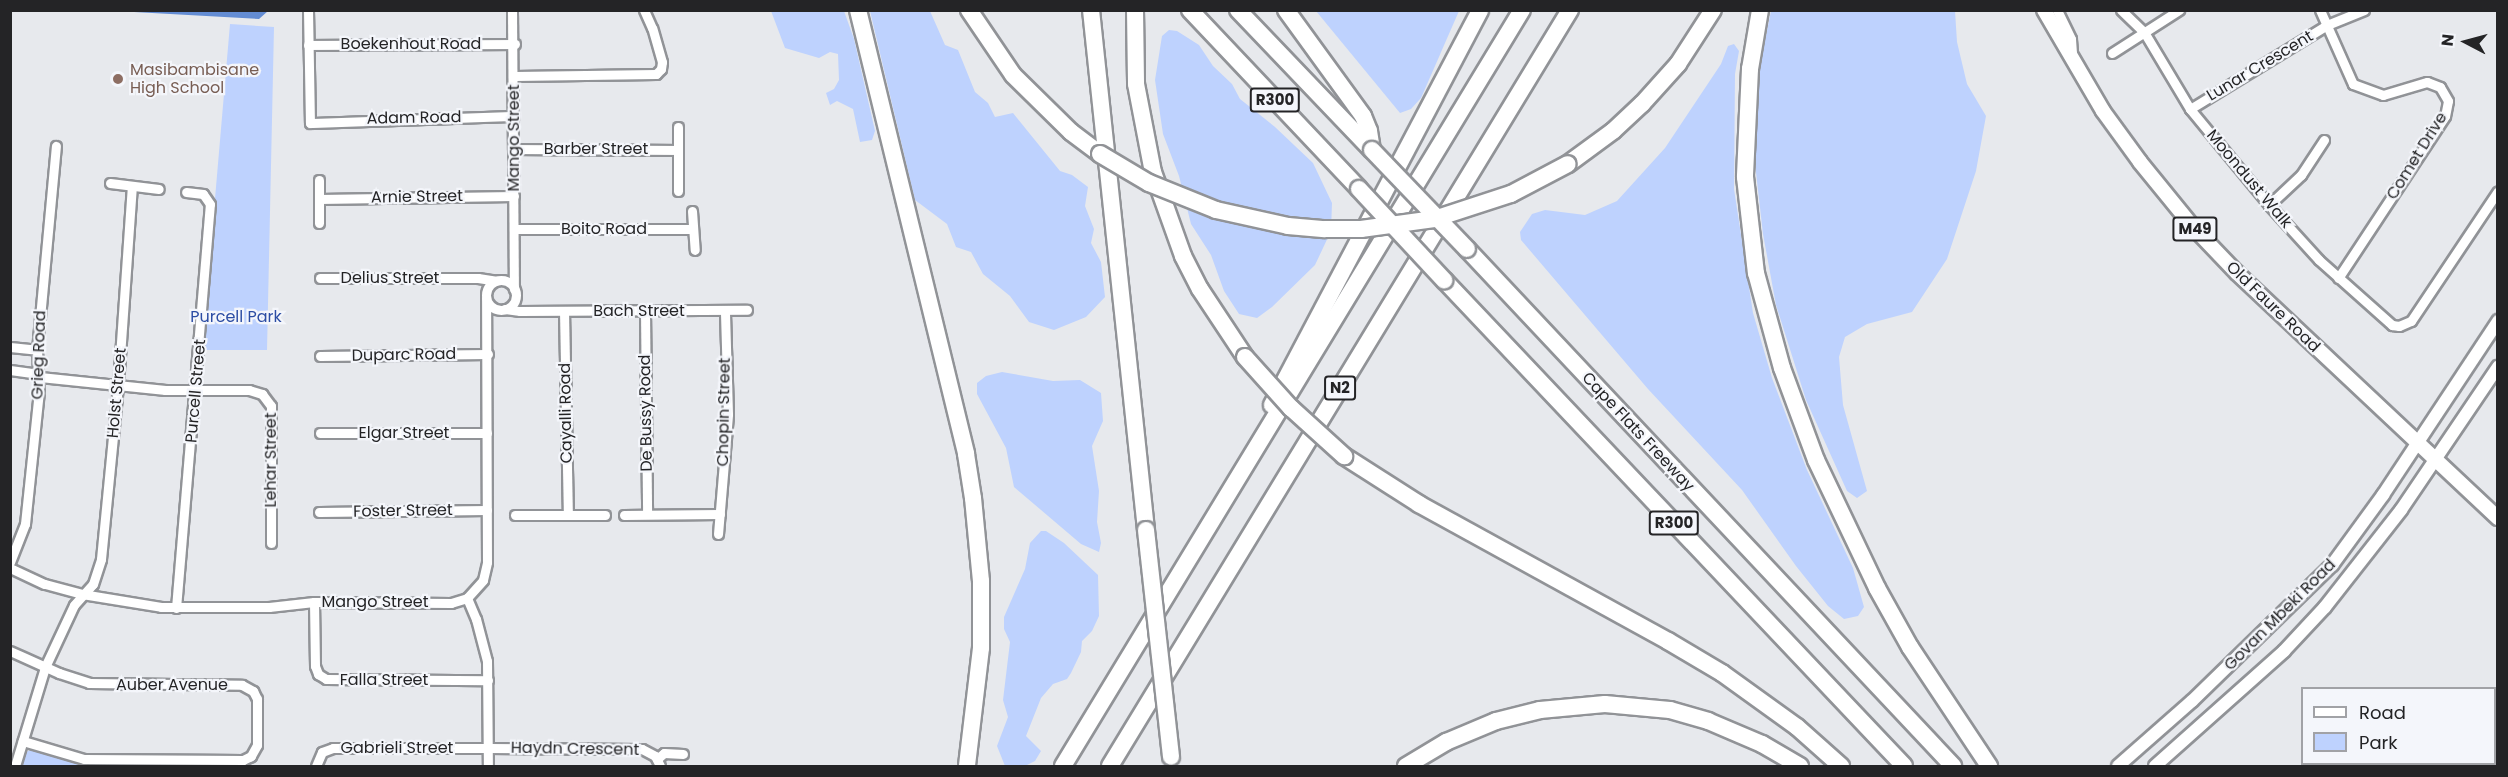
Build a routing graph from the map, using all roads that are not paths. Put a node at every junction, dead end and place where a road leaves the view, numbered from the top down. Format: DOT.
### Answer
graph roads {
  1 [pos="308,10"];
  2 [pos="512,10"];
  3 [pos="644,10"];
  4 [pos="858,10"];
  5 [pos="969,10"];
  6 [pos="1091,10"];
  7 [pos="1190,10"];
  8 [pos="1238,10"];
  9 [pos="1286,10"];
  10 [pos="1480,10"];
  11 [pos="1522,10"];
  12 [pos="1570,10"];
  13 [pos="1713,10"];
  14 [pos="1760,10"];
  15 [pos="2044,10"];
  16 [pos="2057,10"];
  17 [pos="2121,10"];
  18 [pos="2180,10"];
  19 [pos="2320,10"];
  20 [pos="2364,10"];
  21 [pos="1134,12"];
  22 [pos="2327,25"];
  23 [pos="2144,32"];
  24 [pos="515,44"];
  25 [pos="308,45"];
  26 [pos="2112,53"];
  27 [pos="2071,60"];
  28 [pos="515,76"];
  29 [pos="2190,109"];
  30 [pos="514,116"];
  31 [pos="678,128"];
  32 [pos="2324,140"];
  33 [pos="56,146"];
  34 [pos="514,149"];
  35 [pos="678,150"];
  36 [pos="1372,150"];
  37 [pos="319,180"];
  38 [pos="110,183"];
  39 [pos="132,186"];
  40 [pos="159,189"];
  41 [pos="678,191"];
  42 [pos="2498,191"];
  43 [pos="186,192"];
  44 [pos="514,196"];
  45 [pos="319,199"];
  46 [pos="2270,205"];
  47 [pos="692,212"];
  48 [pos="320,223"];
  49 [pos="514,229"];
  50 [pos="693,229"];
  51 [pos="695,250"];
  52 [pos="514,265"];
  53 [pos="320,278"];
  54 [pos="459,278"];
  55 [pos="2338,278"];
  56 [pos="498,281"];
  57 [pos="515,292"];
  58 [pos="486,295"];
  59 [pos="502,309"];
  60 [pos="724,310"];
  61 [pos="747,310"];
  62 [pos="532,311"];
  63 [pos="564,311"];
  64 [pos="645,311"];
  65 [pos="2498,321"];
  66 [pos="488,327"];
  67 [pos="10,347"];
  68 [pos="37,350"];
  69 [pos="488,354"];
  70 [pos="320,356"];
  71 [pos="2498,367"];
  72 [pos="10,370"];
  73 [pos="40,377"];
  74 [pos="118,385"];
  75 [pos="196,392"];
  76 [pos="320,433"];
  77 [pos="488,433"];
  78 [pos="2416,442"];
  79 [pos="2435,460"];
  80 [pos="1246,466"];
  81 [pos="487,510"];
  82 [pos="319,512"];
  83 [pos="647,514"];
  84 [pos="720,514"];
  85 [pos="515,515"];
  86 [pos="568,515"];
  87 [pos="605,515"];
  88 [pos="624,515"];
  89 [pos="2498,518"];
  90 [pos="718,534"];
  91 [pos="271,543"];
  92 [pos="10,562"];
  93 [pos="10,568"];
  94 [pos="82,594"];
  95 [pos="467,598"];
  96 [pos="314,602"];
  97 [pos="176,608"];
  98 [pos="10,651"];
  99 [pos="45,667"];
  100 [pos="488,680"];
  101 [pos="22,741"];
  102 [pos="488,748"];
  103 [pos="683,754"];
  104 [pos="1171,762"];
  105 [pos="659,763"];
  106 [pos="2498,764"];
  107 [pos="15,766"];
  108 [pos="316,766"];
  109 [pos="488,766"];
  110 [pos="967,766"];
  111 [pos="1063,766"];
  112 [pos="1110,766"];
  113 [pos="1406,766"];
  114 [pos="1800,766"];
  115 [pos="1841,766"];
  116 [pos="1904,766"];
  117 [pos="1953,766"];
  118 [pos="1989,766"];
  119 [pos="2118,766"];
  120 [pos="2155,766"];
  121 [pos="2494,766"];
  1 -- 25 [label="street"];
  2 -- 24 [label="street, Mango Street"];
  3 -- 28 [label="street"];
  4 -- 110 [label="highway"];
  5 -- 13 [label="highway, bridge"];
  6 -- 104 [label="highway, bridge"];
  7 -- 116 [label="highway, R300, bridge"];
  8 -- 36 [label="highway, R300"];
  9 -- 36 [label="highway"];
  10 -- 80 [label="highway"];
  11 -- 80 [label="highway, N2"];
  12 -- 112 [label="highway, N2"];
  14 -- 118 [label="highway"];
  15 -- 27 [label="main road, Old Faure Road / M49"];
  16 -- 27 [label="street"];
  17 -- 23 [label="street, Moondust Walk"];
  18 -- 23 [label="street"];
  19 -- 22 [label="street, Comet Drive"];
  20 -- 22 [label="street, Lunar Crescent"];
  21 -- 115 [label="highway, bridge"];
  22 -- 29 [label="street, Lunar Crescent"];
  22 -- 55 [label="street, Comet Drive"];
  23 -- 26 [label="street"];
  23 -- 29 [label="street, Moondust Walk"];
  24 -- 25 [label="street, Boekenhout Road"];
  24 -- 28 [label="street, Mango Street"];
  25 -- 30 [label="street, Adam Road"];
  27 -- 78 [label="main road, Old Faure Road / M49"];
  28 -- 30 [label="street, Mango Street"];
  29 -- 46 [label="street, Moondust Walk"];
  30 -- 34 [label="street, Mango Street"];
  31 -- 35 [label="street"];
  32 -- 46 [label="street"];
  33 -- 68 [label="street, Grieg Road"];
  34 -- 35 [label="street, Barber Street"];
  34 -- 44 [label="street, Mango Street"];
  35 -- 41 [label="street"];
  36 -- 117 [label="highway, Cape Flats Freeway / R300, bridge"];
  37 -- 45 [label="street"];
  38 -- 39 [label="street"];
  39 -- 40 [label="street"];
  39 -- 74 [label="street, Holst Street"];
  42 -- 55 [label="street, Moondust Walk"];
  43 -- 75 [label="street, Purcell Street"];
  44 -- 45 [label="street, Arnie Street"];
  44 -- 49 [label="street, Mango Street"];
  45 -- 48 [label="street"];
  46 -- 55 [label="street, Moondust Walk"];
  47 -- 50 [label="street"];
  49 -- 50 [label="street, Boito Road"];
  49 -- 52 [label="street, Mango Street"];
  50 -- 51 [label="street"];
  52 -- 56 [label="street"];
  52 -- 57 [label="street, Mango Street"];
  53 -- 54 [label="street, Delius Street"];
  54 -- 56 [label="street, Delius Street"];
  54 -- 58 [label="street, Delius Street"];
  56 -- 57 [label="street"];
  56 -- 58 [label="street"];
  57 -- 59 [label="street"];
  57 -- 62 [label="street"];
  58 -- 59 [label="street"];
  58 -- 66 [label="street"];
  59 -- 62 [label="street, Bach Street"];
  59 -- 66 [label="street"];
  60 -- 61 [label="street, Bach Street"];
  60 -- 64 [label="street, Bach Street"];
  60 -- 84 [label="street, Chopin Street"];
  62 -- 63 [label="street, Bach Street"];
  63 -- 64 [label="street, Bach Street"];
  63 -- 86 [label="street, Cayalli Road"];
  64 -- 83 [label="street, De Bussy Road"];
  65 -- 78 [label="main road, Govan Mbeki Road"];
  66 -- 69 [label="street"];
  67 -- 68 [label="street"];
  68 -- 73 [label="street, Grieg Road"];
  69 -- 70 [label="street, Duparc Road"];
  69 -- 77 [label="street"];
  71 -- 79 [label="main road, Govan Mbeki Road"];
  72 -- 73 [label="street"];
  73 -- 74 [label="street"];
  73 -- 92 [label="street, Grieg Road"];
  74 -- 75 [label="street"];
  74 -- 94 [label="street, Holst Street"];
  75 -- 91 [label="street, Lehar Street"];
  75 -- 97 [label="street, Purcell Street"];
  76 -- 77 [label="street, Elgar Street"];
  77 -- 81 [label="street"];
  78 -- 79 [label="main road, M49"];
  78 -- 119 [label="main road, Govan Mbeki Road"];
  79 -- 89 [label="main road, M49"];
  79 -- 120 [label="main road, Govan Mbeki Road"];
  80 -- 111 [label="highway, N2"];
  81 -- 82 [label="street, Foster Street"];
  81 -- 95 [label="street"];
  83 -- 84 [label="street"];
  83 -- 88 [label="street"];
  84 -- 90 [label="street, Chopin Street"];
  85 -- 86 [label="street"];
  86 -- 87 [label="street"];
  93 -- 94 [label="street, Mango Street"];
  94 -- 97 [label="street, Mango Street"];
  94 -- 99 [label="street, Holst Street"];
  95 -- 96 [label="street, Mango Street"];
  95 -- 100 [label="street"];
  96 -- 97 [label="street, Mango Street"];
  96 -- 100 [label="street, Falla Street"];
  98 -- 99 [label="street, Auber Avenue"];
  99 -- 101 [label="street, Holst Street"];
  99 -- 101 [label="street, Auber Avenue"];
  100 -- 102 [label="street"];
  101 -- 107 [label="street, Holst Street"];
  102 -- 105 [label="street, Haydn Crescent"];
  102 -- 108 [label="street, Gabrieli Street"];
  102 -- 109 [label="street"];
  103 -- 105 [label="street, Haydn Crescent"];
  106 -- 121 [label="street"];
  113 -- 114 [label="highway"];
}
